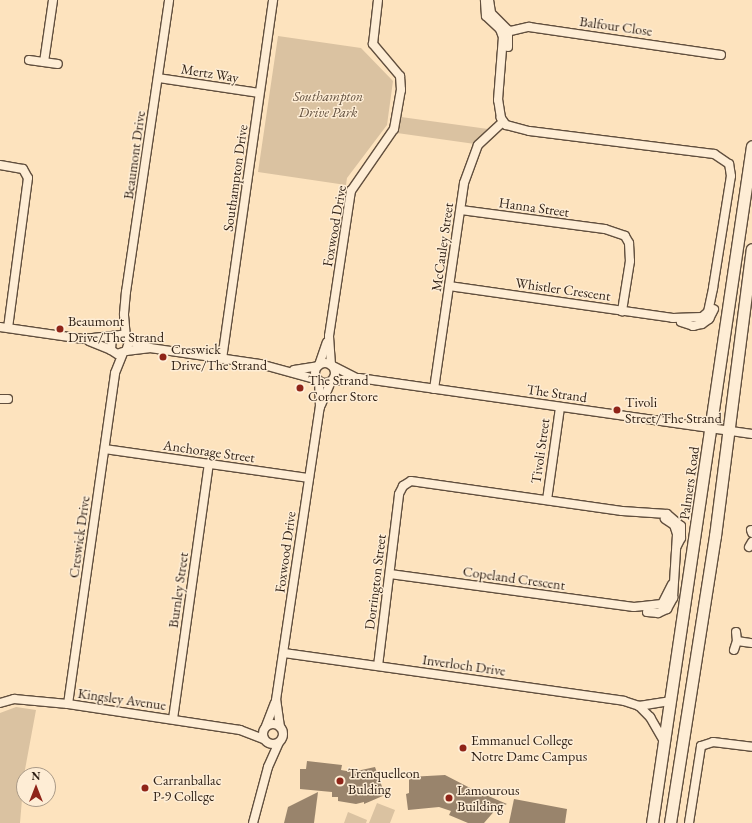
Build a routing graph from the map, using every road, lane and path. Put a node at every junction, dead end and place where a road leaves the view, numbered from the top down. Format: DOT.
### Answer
graph roads {
  1 [pos="53,0"];
  2 [pos="169,0"];
  3 [pos="273,0"];
  4 [pos="378,0"];
  5 [pos="485,0"];
  6 [pos="489,0"];
  7 [pos="505,32"];
  8 [pos="721,55"];
  9 [pos="29,60"];
  10 [pos="44,62"];
  11 [pos="58,64"];
  12 [pos="158,78"];
  13 [pos="259,93"];
  14 [pos="501,123"];
  15 [pos="752,146"];
  16 [pos="0,165"];
  17 [pos="461,210"];
  18 [pos="752,249"];
  19 [pos="449,286"];
  20 [pos="622,310"];
  21 [pos="124,314"];
  22 [pos="4,328"];
  23 [pos="329,336"];
  24 [pos="113,337"];
  25 [pos="83,339"];
  26 [pos="127,339"];
  27 [pos="150,348"];
  28 [pos="112,351"];
  29 [pos="125,352"];
  30 [pos="222,359"];
  31 [pos="318,366"];
  32 [pos="332,366"];
  33 [pos="289,370"];
  34 [pos="115,373"];
  35 [pos="359,378"];
  36 [pos="319,381"];
  37 [pos="331,382"];
  38 [pos="434,389"];
  39 [pos="320,407"];
  40 [pos="560,407"];
  41 [pos="712,429"];
  42 [pos="730,431"];
  43 [pos="752,434"];
  44 [pos="105,449"];
  45 [pos="209,464"];
  46 [pos="309,478"];
  47 [pos="408,485"];
  48 [pos="547,500"];
  49 [pos="390,574"];
  50 [pos="736,632"];
  51 [pos="738,641"];
  52 [pos="752,643"];
  53 [pos="734,650"];
  54 [pos="284,653"];
  55 [pos="378,666"];
  56 [pos="276,700"];
  57 [pos="670,701"];
  58 [pos="0,703"];
  59 [pos="68,704"];
  60 [pos="639,706"];
  61 [pos="173,719"];
  62 [pos="266,726"];
  63 [pos="280,727"];
  64 [pos="240,730"];
  65 [pos="264,740"];
  66 [pos="664,741"];
  67 [pos="279,742"];
  68 [pos="752,747"];
  69 [pos="268,767"];
  70 [pos="253,823"];
  71 [pos="652,823"];
  72 [pos="670,823"];
  73 [pos="689,823"];
  1 -- 10 [label="street"];
  2 -- 12 [label="street, Beaumont Drive"];
  3 -- 13 [label="street, Southampton Drive"];
  4 -- 23 [label="street, Foxwood Drive"];
  5 -- 7 [label="street"];
  6 -- 7 [label="street"];
  7 -- 8 [label="street, Balfour Close"];
  7 -- 14 [label="street"];
  9 -- 10 [label="street"];
  10 -- 11 [label="street"];
  12 -- 13 [label="street, Mertz Way"];
  12 -- 21 [label="street, Beaumont Drive"];
  13 -- 30 [label="street, Southampton Drive"];
  14 -- 17 [label="street, McCauley Street"];
  14 -- 20 [label="street, Whistler Crescent"];
  15 -- 41 [label="main road, Palmers Road"];
  16 -- 22 [label="street"];
  17 -- 19 [label="street, McCauley Street"];
  17 -- 20 [label="street, Hanna Street"];
  18 -- 42 [label="main road"];
  19 -- 20 [label="street, Whistler Crescent"];
  19 -- 38 [label="street, McCauley Street"];
  21 -- 24 [label="street, Beaumont Drive"];
  21 -- 26 [label="street, Beaumont Drive"];
  22 -- 25 [label="street"];
  23 -- 31 [label="street, Foxwood Drive"];
  23 -- 32 [label="street, Foxwood Drive"];
  24 -- 25 [label="street"];
  24 -- 26 [label="street"];
  24 -- 28 [label="street, Creswick Drive"];
  25 -- 28 [label="street"];
  26 -- 27 [label="street"];
  26 -- 29 [label="street, Beaumont Drive"];
  27 -- 29 [label="street"];
  27 -- 30 [label="street"];
  28 -- 29 [label="street"];
  28 -- 34 [label="street, Creswick Drive"];
  29 -- 34 [label="street, Creswick Drive"];
  30 -- 33 [label="street"];
  31 -- 32 [label="street"];
  31 -- 33 [label="street"];
  31 -- 36 [label="street"];
  32 -- 35 [label="street, The Strand"];
  32 -- 37 [label="street"];
  33 -- 36 [label="street"];
  34 -- 44 [label="street, Creswick Drive"];
  35 -- 37 [label="street, The Strand"];
  35 -- 38 [label="street, The Strand"];
  36 -- 37 [label="street"];
  36 -- 39 [label="street, Foxwood Drive"];
  37 -- 39 [label="street, Foxwood Drive"];
  38 -- 40 [label="street, The Strand"];
  39 -- 46 [label="street, Foxwood Drive"];
  40 -- 41 [label="street, The Strand"];
  40 -- 48 [label="street, Tivoli Street"];
  41 -- 42 [label="street, The Strand"];
  41 -- 57 [label="main road, Palmers Road"];
  42 -- 43 [label="street, The Strand"];
  42 -- 72 [label="main road"];
  44 -- 45 [label="street, Anchorage Street"];
  44 -- 59 [label="street, Creswick Drive"];
  45 -- 46 [label="street, Anchorage Street"];
  45 -- 61 [label="street, Burnley Street"];
  46 -- 54 [label="street, Foxwood Drive"];
  47 -- 48 [label="street, Copeland Crescent"];
  47 -- 49 [label="street, Dorrington Street"];
  48 -- 49 [label="street, Copeland Crescent"];
  49 -- 55 [label="street, Dorrington Street"];
  50 -- 51 [label="street"];
  51 -- 52 [label="street"];
  51 -- 53 [label="street"];
  54 -- 55 [label="street, Inverloch Drive"];
  54 -- 56 [label="street, Foxwood Drive"];
  55 -- 60 [label="street, Inverloch Drive"];
  56 -- 62 [label="street, Foxwood Drive"];
  56 -- 63 [label="street, Foxwood Drive"];
  57 -- 60 [label="street, Inverloch Drive"];
  57 -- 66 [label="main road, Palmers Road"];
  58 -- 59 [label="street, Kingsley Avenue"];
  59 -- 61 [label="street, Kingsley Avenue"];
  60 -- 66 [label="street"];
  61 -- 64 [label="street, Kingsley Avenue"];
  62 -- 63 [label="street"];
  62 -- 64 [label="street, Kingsley Avenue"];
  62 -- 65 [label="street, Foxwood Drive"];
  63 -- 67 [label="street, Foxwood Drive"];
  64 -- 65 [label="street, Kingsley Avenue"];
  65 -- 67 [label="street"];
  65 -- 69 [label="street, Foxwood Drive"];
  66 -- 71 [label="main road, Palmers Road"];
  67 -- 69 [label="street, Foxwood Drive"];
  68 -- 73 [label="street"];
  69 -- 70 [label="street, Foxwood Drive"];
}
